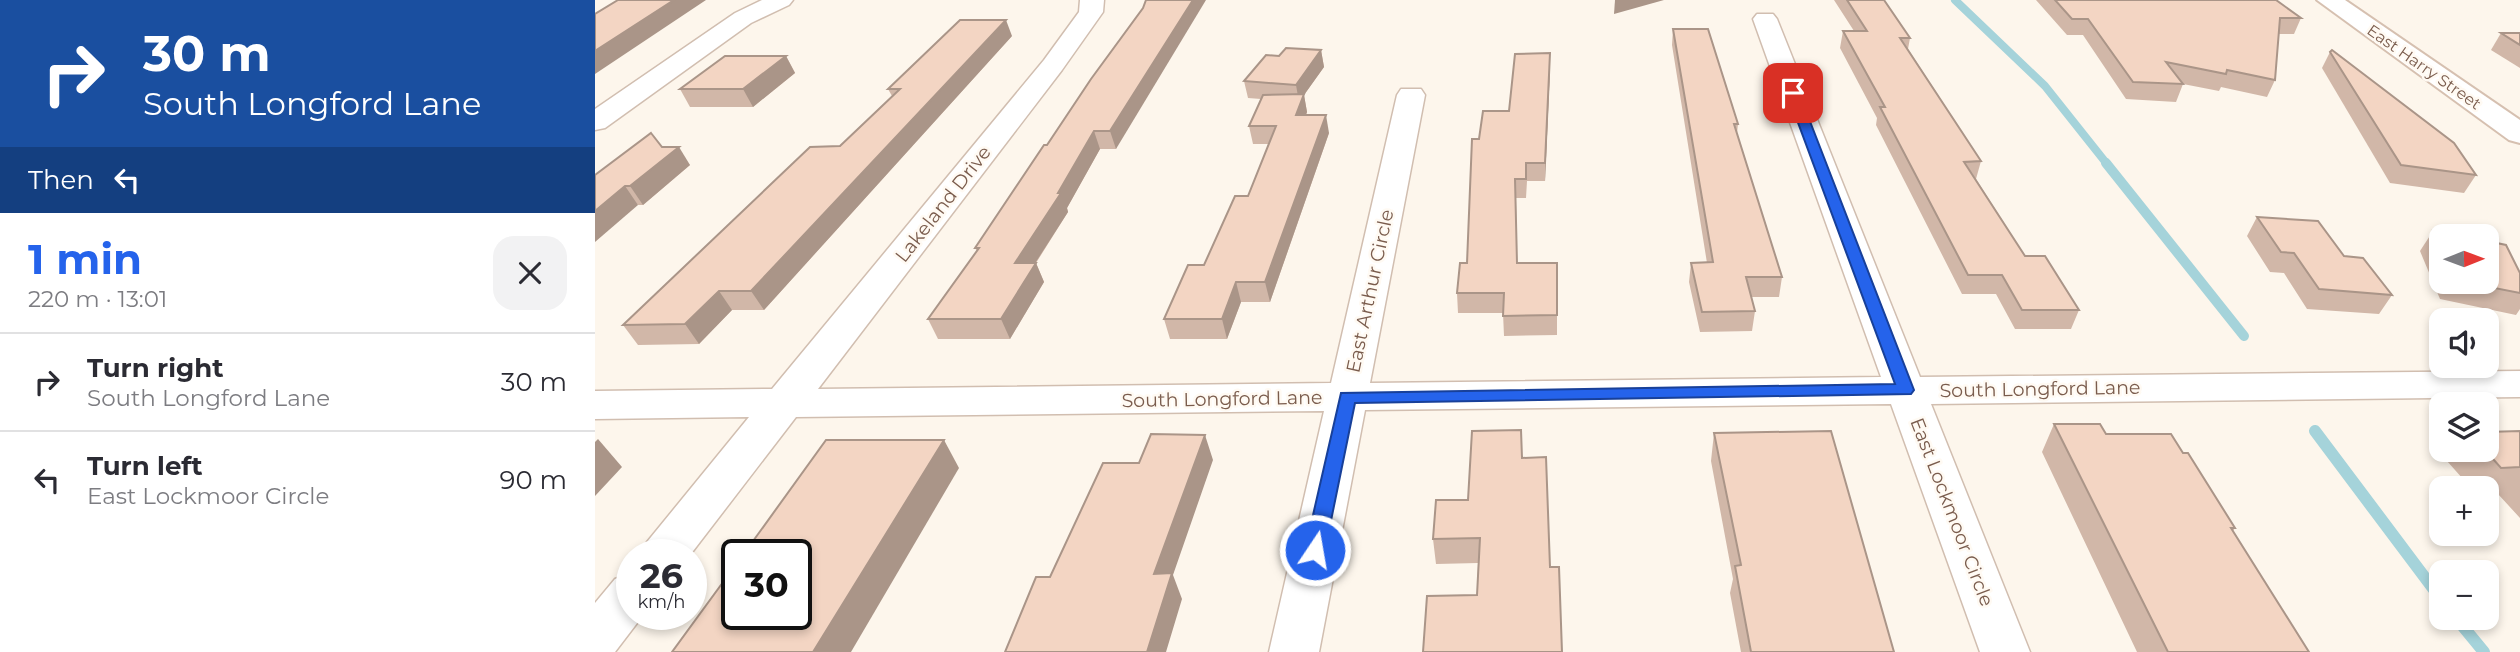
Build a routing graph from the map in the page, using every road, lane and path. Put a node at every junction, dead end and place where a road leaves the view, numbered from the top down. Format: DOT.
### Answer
graph roads {
  1 [pos="781,0"];
  2 [pos="1092,0"];
  3 [pos="2329,0"];
  4 [pos="1765,19"];
  5 [pos="1411,94"];
  6 [pos="2508,118"];
  7 [pos="595,122"];
  8 [pos="2520,134"];
  9 [pos="2520,384"];
  10 [pos="1905,390"];
  11 [pos="1347,397"];
  12 [pos="785,403"];
  13 [pos="595,405"];
  14 [pos="676,539"];
  15 [pos="616,613"];
  16 [pos="595,639"];
  17 [pos="1294,652"];
  18 [pos="2004,652"];
  1 -- 7 [label="street"];
  2 -- 12 [label="street, Lakeland Drive"];
  3 -- 6 [label="main road, East Harry Street"];
  4 -- 10 [label="street, East Lockmoor Circle"];
  5 -- 11 [label="street, East Arthur Circle"];
  6 -- 8 [label="main road, East Harry Street"];
  9 -- 10 [label="street, South Longford Lane"];
  10 -- 11 [label="street, South Longford Lane"];
  10 -- 18 [label="street, East Lockmoor Circle"];
  11 -- 12 [label="street, South Longford Lane"];
  11 -- 17 [label="street, East Arthur Circle"];
  12 -- 13 [label="street, South Longford Lane"];
  12 -- 14 [label="street, Lakeland Drive"];
  15 -- 16 [label="street"];
}
